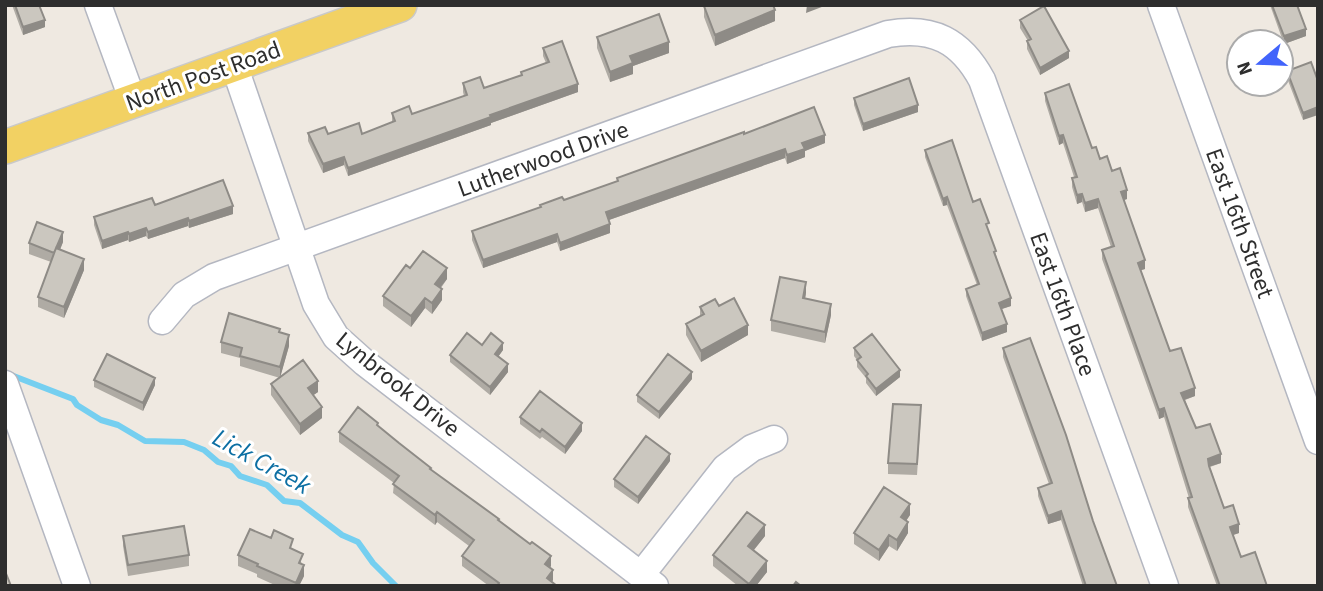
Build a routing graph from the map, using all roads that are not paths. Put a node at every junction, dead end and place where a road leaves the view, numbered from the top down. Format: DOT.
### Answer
graph roads {
  1 [pos="98,5"];
  2 [pos="400,5"];
  3 [pos="1161,5"];
  4 [pos="940,37"];
  5 [pos="234,65"];
  6 [pos="133,101"];
  7 [pos="5,147"];
  8 [pos="297,248"];
  9 [pos="162,321"];
  10 [pos="5,384"];
  11 [pos="774,439"];
  12 [pos="1318,441"];
  13 [pos="648,580"];
  14 [pos="77,586"];
  15 [pos="1166,586"];
  1 -- 6 [label="street"];
  2 -- 5 [label="main road, North Post Road"];
  3 -- 12 [label="street, East 16th Street"];
  4 -- 8 [label="street, Lutherwood Drive"];
  4 -- 15 [label="street, East 16th Place"];
  5 -- 6 [label="main road, North Post Road"];
  5 -- 8 [label="street, Lynbrook Drive"];
  6 -- 7 [label="main road, North Post Road"];
  8 -- 9 [label="street, Lutherwood Drive"];
  8 -- 13 [label="street, Lynbrook Drive"];
  10 -- 14 [label="street"];
  11 -- 13 [label="street"];
}
